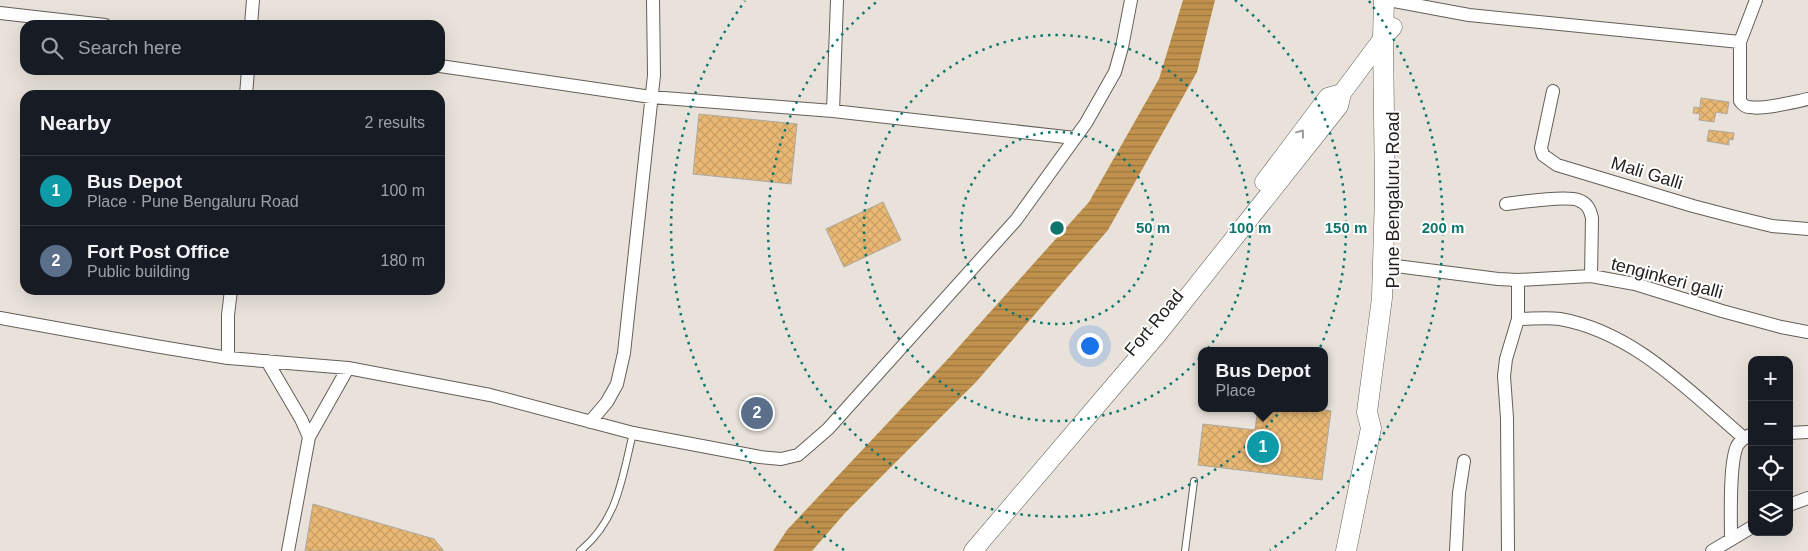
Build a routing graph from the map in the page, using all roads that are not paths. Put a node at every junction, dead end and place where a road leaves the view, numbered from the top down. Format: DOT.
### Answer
graph roads {
  1 [pos="253,0"];
  2 [pos="653,0"];
  3 [pos="837,0"];
  4 [pos="1131,0"];
  5 [pos="1391,0"];
  6 [pos="1756,0"];
  7 [pos="0,13"];
  8 [pos="61,20"];
  9 [pos="251,20"];
  10 [pos="1388,32"];
  11 [pos="1740,42"];
  12 [pos="445,67"];
  13 [pos="248,75"];
  14 [pos="246,90"];
  15 [pos="1553,91"];
  16 [pos="1342,93"];
  17 [pos="651,97"];
  18 [pos="1808,98"];
  19 [pos="833,111"];
  20 [pos="1075,138"];
  21 [pos="1506,204"];
  22 [pos="1808,229"];
  23 [pos="1396,266"];
  24 [pos="1591,276"];
  25 [pos="1518,280"];
  26 [pos="230,295"];
  27 [pos="0,318"];
  28 [pos="1518,319"];
  29 [pos="1808,332"];
  30 [pos="228,358"];
  31 [pos="267,361"];
  32 [pos="348,368"];
  33 [pos="590,422"];
  34 [pos="1371,428"];
  35 [pos="1808,432"];
  36 [pos="633,433"];
  37 [pos="1793,433"];
  38 [pos="1748,436"];
  39 [pos="309,437"];
  40 [pos="1464,461"];
  41 [pos="1194,481"];
  42 [pos="1808,498"];
  43 [pos="1793,504"];
  44 [pos="1748,529"];
  45 [pos="1731,539"];
  46 [pos="288,551"];
  47 [pos="580,551"];
  48 [pos="961,551"];
  49 [pos="973,551"];
  50 [pos="1185,551"];
  51 [pos="1346,551"];
  52 [pos="1456,551"];
  53 [pos="1508,551"];
  54 [pos="1712,551"];
  1 -- 9 [label="street"];
  2 -- 17 [label="street"];
  3 -- 19 [label="street"];
  4 -- 20 [label="street"];
  5 -- 10 [label="main road"];
  5 -- 11 [label="street"];
  6 -- 11 [label="street"];
  7 -- 8 [label="street"];
  10 -- 16 [label="main road, Fort Road"];
  10 -- 23 [label="main road, Pune Bengaluru Road"];
  10 -- 34 [label="main road"];
  11 -- 18 [label="street"];
  12 -- 17 [label="street"];
  13 -- 14 [label="street"];
  15 -- 22 [label="street, Mali Galli"];
  48 -- 16 [label="main road, Fort Road, one-way"];
  16 -- 49 [label="main road, Fort Road"];
  17 -- 19 [label="street"];
  17 -- 33 [label="street"];
  19 -- 20 [label="street"];
  20 -- 36 [label="street"];
  21 -- 24 [label="street"];
  23 -- 25 [label="street, tenginkeri galli"];
  23 -- 34 [label="main road, Pune Bengaluru Road"];
  24 -- 25 [label="street, tenginkeri galli"];
  24 -- 29 [label="street, tenginkeri galli"];
  25 -- 28 [label="street"];
  26 -- 30 [label="street"];
  27 -- 30 [label="street"];
  28 -- 38 [label="street"];
  28 -- 53 [label="street"];
  30 -- 31 [label="street"];
  31 -- 32 [label="street"];
  31 -- 39 [label="street"];
  32 -- 33 [label="street"];
  32 -- 39 [label="street"];
  33 -- 36 [label="street"];
  34 -- 51 [label="main road"];
  35 -- 37 [label="street"];
  36 -- 47 [label="lane"];
  38 -- 45 [label="street"];
  39 -- 46 [label="street"];
  40 -- 52 [label="street"];
  41 -- 50 [label="lane"];
  42 -- 43 [label="street"];
  44 -- 45 [label="street"];
  45 -- 54 [label="street"];
}
